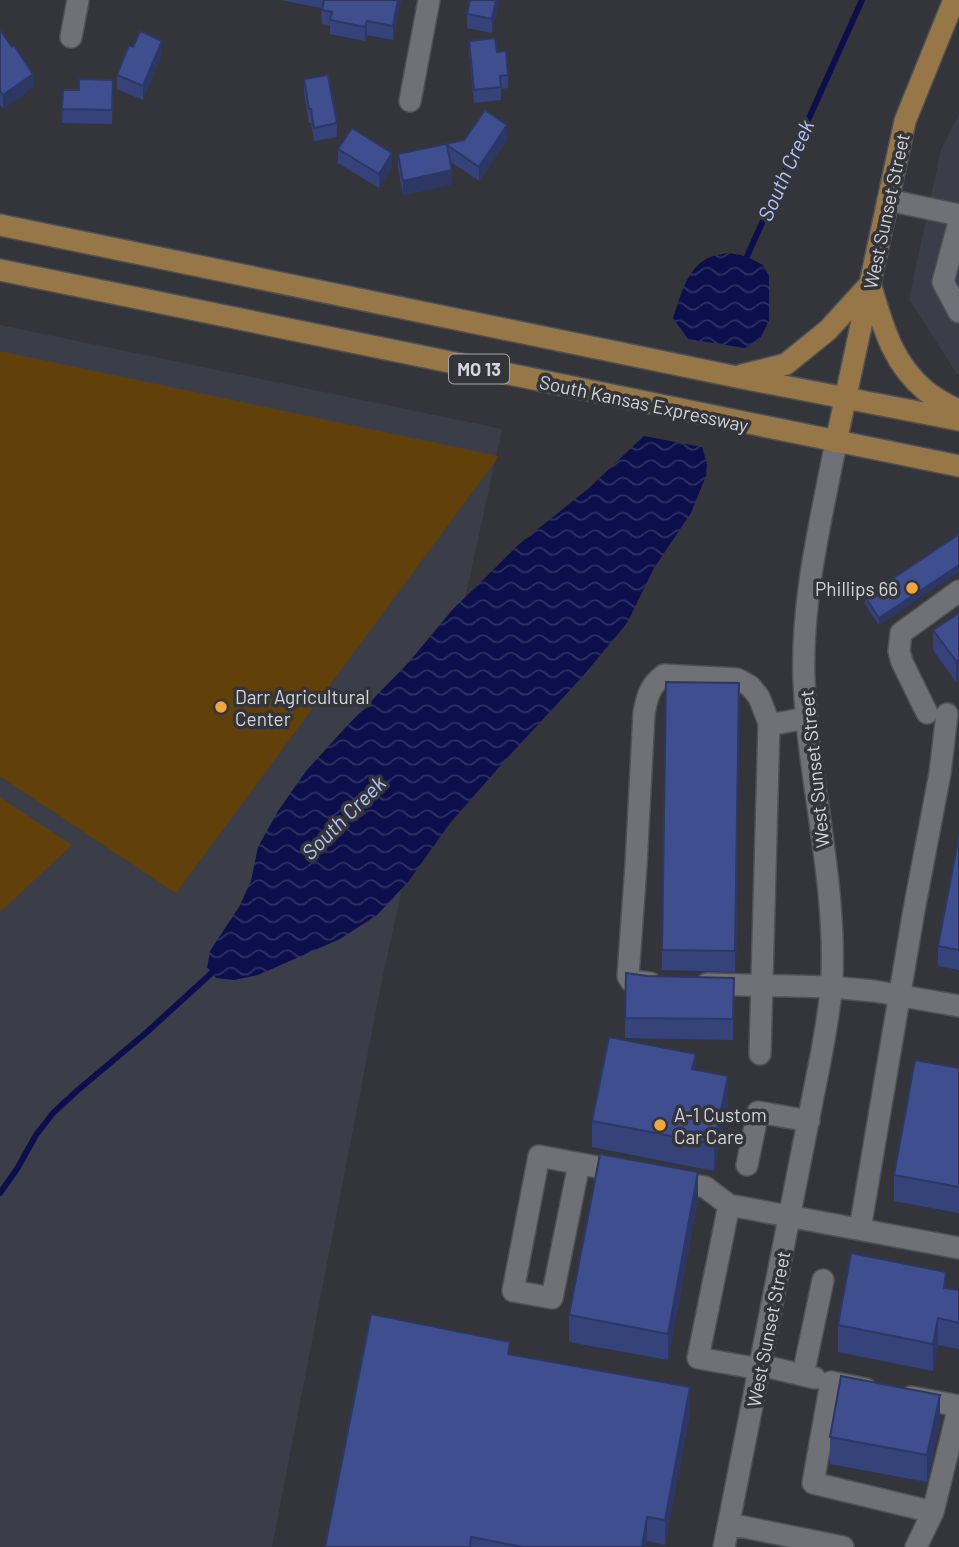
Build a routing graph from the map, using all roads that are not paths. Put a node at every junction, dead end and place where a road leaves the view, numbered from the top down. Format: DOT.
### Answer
graph roads {
  1 [pos="78,0"];
  2 [pos="429,0"];
  3 [pos="954,0"];
  4 [pos="959,3"];
  5 [pos="71,37"];
  6 [pos="410,102"];
  7 [pos="888,200"];
  8 [pos="959,215"];
  9 [pos="959,222"];
  10 [pos="0,225"];
  11 [pos="0,270"];
  12 [pos="870,284"];
  13 [pos="959,312"];
  14 [pos="737,377"];
  15 [pos="845,398"];
  16 [pos="959,411"];
  17 [pos="959,420"];
  18 [pos="836,442"];
  19 [pos="959,466"];
  20 [pos="959,591"];
  21 [pos="806,718"];
  22 [pos="769,723"];
  23 [pos="762,986"];
  24 [pos="831,987"];
  25 [pos="901,995"];
  26 [pos="959,1006"];
  27 [pos="760,1054"];
  28 [pos="808,1121"];
  29 [pos="579,1164"];
  30 [pos="747,1166"];
  31 [pos="729,1205"];
  32 [pos="790,1216"];
  33 [pos="860,1229"];
  34 [pos="959,1248"];
  35 [pos="822,1280"];
  36 [pos="760,1367"];
  37 [pos="803,1375"];
  38 [pos="831,1382"];
  39 [pos="959,1406"];
  40 [pos="933,1512"];
  41 [pos="729,1524"];
  42 [pos="724,1547"];
  43 [pos="843,1547"];
  44 [pos="916,1547"];
  1 -- 5 [label="street"];
  2 -- 6 [label="street"];
  3 -- 4 [label="street"];
  3 -- 7 [label="main road, West Sunset Street"];
  7 -- 8 [label="street"];
  7 -- 12 [label="main road, West Sunset Street"];
  9 -- 13 [label="street"];
  10 -- 14 [label="main road, MO 13"];
  11 -- 18 [label="main road, South Kansas Expressway / MO 13"];
  12 -- 14 [label="main road"];
  12 -- 15 [label="main road, West Sunset Street"];
  12 -- 16 [label="main road"];
  14 -- 15 [label="main road, MO 13"];
  15 -- 17 [label="main road, MO 13"];
  15 -- 18 [label="main road, West Sunset Street"];
  18 -- 19 [label="main road, South Kansas Expressway / MO 13"];
  18 -- 21 [label="street, West Sunset Street"];
  20 -- 25 [label="street"];
  21 -- 22 [label="street"];
  21 -- 24 [label="street, West Sunset Street"];
  22 -- 23 [label="street"];
  22 -- 23 [label="street"];
  23 -- 24 [label="street"];
  23 -- 27 [label="street"];
  24 -- 25 [label="street"];
  24 -- 28 [label="street, West Sunset Street"];
  25 -- 26 [label="street"];
  25 -- 33 [label="street"];
  28 -- 30 [label="street"];
  28 -- 32 [label="street, West Sunset Street"];
  29 -- 29 [label="street"];
  29 -- 31 [label="street"];
  31 -- 32 [label="street"];
  31 -- 36 [label="street"];
  32 -- 33 [label="street"];
  32 -- 36 [label="street, West Sunset Street"];
  33 -- 34 [label="street"];
  35 -- 37 [label="street"];
  36 -- 37 [label="street"];
  36 -- 41 [label="street, West Sunset Street"];
  37 -- 38 [label="street"];
  38 -- 39 [label="street"];
  38 -- 40 [label="street"];
  39 -- 40 [label="street"];
  40 -- 44 [label="street"];
  41 -- 42 [label="street, West Sunset Street"];
  41 -- 43 [label="street"];
}
